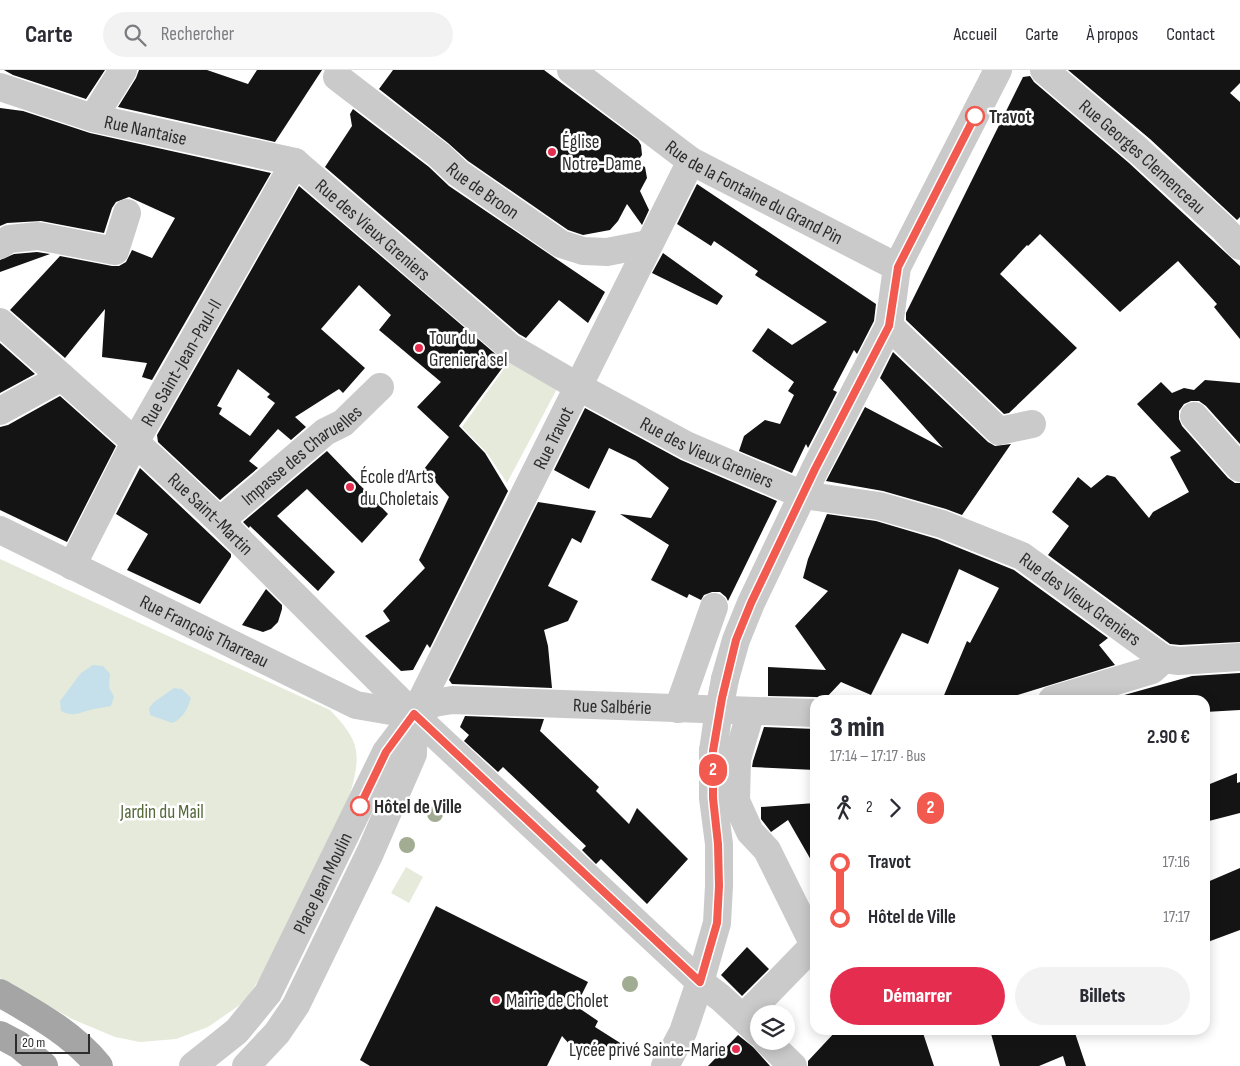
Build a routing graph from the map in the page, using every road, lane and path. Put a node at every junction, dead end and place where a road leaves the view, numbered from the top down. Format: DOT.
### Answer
graph roads {
  1 [pos="123,70"];
  2 [pos="570,70"];
  3 [pos="998,70"];
  4 [pos="1044,70"];
  5 [pos="337,81"];
  6 [pos="0,88"];
  7 [pos="93,118"];
  8 [pos="691,161"];
  9 [pos="295,162"];
  10 [pos="127,213"];
  11 [pos="648,244"];
  12 [pos="0,245"];
  13 [pos="1240,246"];
  14 [pos="898,267"];
  15 [pos="0,322"];
  16 [pos="889,326"];
  17 [pos="62,377"];
  18 [pos="577,386"];
  19 [pos="380,387"];
  20 [pos="0,410"];
  21 [pos="1194,416"];
  22 [pos="1032,424"];
  23 [pos="135,442"];
  24 [pos="1240,468"];
  25 [pos="803,495"];
  26 [pos="220,521"];
  27 [pos="0,530"];
  28 [pos="72,566"];
  29 [pos="714,607"];
  30 [pos="1240,657"];
  31 [pos="1164,659"];
  32 [pos="1069,695"];
  33 [pos="678,709"];
  34 [pos="751,711"];
  35 [pos="810,713"];
  36 [pos="414,714"];
  37 [pos="810,937"];
  38 [pos="810,950"];
  39 [pos="700,982"];
  40 [pos="0,993"];
  41 [pos="767,1005"];
  42 [pos="750,1025"];
  43 [pos="0,1034"];
  44 [pos="776,1050"];
  45 [pos="44,1066"];
  46 [pos="99,1066"];
  47 [pos="193,1066"];
  48 [pos="246,1066"];
  49 [pos="665,1066"];
  50 [pos="793,1066"];
  1 -- 7 [label="street"];
  2 -- 8 [label="street, Rue de la Fontaine du Grand Pin"];
  3 -- 14 [label="street"];
  4 -- 13 [label="street, Rue Georges Clemenceau"];
  5 -- 11 [label="street, Rue de Broon"];
  6 -- 7 [label="street, Rue Nantaise"];
  7 -- 9 [label="street, Rue Nantaise"];
  8 -- 11 [label="street, Rue Travot"];
  8 -- 14 [label="street, Rue de la Fontaine du Grand Pin"];
  9 -- 18 [label="street, Rue des Vieux Greniers"];
  9 -- 23 [label="street, Rue Saint-Jean-Paul-II"];
  10 -- 12 [label="street"];
  11 -- 18 [label="street, Rue Travot"];
  14 -- 16 [label="street"];
  15 -- 17 [label="street, Rue Saint-Martin"];
  16 -- 22 [label="street"];
  16 -- 25 [label="street"];
  17 -- 20 [label="street"];
  17 -- 23 [label="street, Rue Saint-Martin"];
  18 -- 25 [label="street, Rue des Vieux Greniers"];
  18 -- 36 [label="street, Rue Travot"];
  19 -- 26 [label="street, Impasse des Charuelles"];
  21 -- 24 [label="street"];
  23 -- 26 [label="street, Rue Saint-Martin"];
  23 -- 28 [label="street, Rue Saint-Jean-Paul-II"];
  25 -- 31 [label="street, Rue des Vieux Greniers"];
  25 -- 39 [label="street, bridge"];
  26 -- 36 [label="street, Rue Saint-Martin"];
  27 -- 28 [label="street, Rue François Tharreau"];
  28 -- 36 [label="street, Rue François Tharreau"];
  29 -- 33 [label="street"];
  30 -- 31 [label="street"];
  31 -- 32 [label="street"];
  33 -- 34 [label="street, Rue Salbérie"];
  33 -- 36 [label="street, Rue Salbérie"];
  34 -- 35 [label="street, Rue Salbérie"];
  34 -- 37 [label="street"];
  36 -- 39 [label="street, Rue Saint-Martin"];
  36 -- 47 [label="street, Place Jean Moulin"];
  36 -- 48 [label="street, Place Jean Moulin"];
  38 -- 41 [label="street"];
  39 -- 42 [label="street, Rue Saint-Martin"];
  39 -- 49 [label="street"];
  40 -- 46 [label="main road"];
  43 -- 45 [label="main road"];
  44 -- 50 [label="street"];
}
